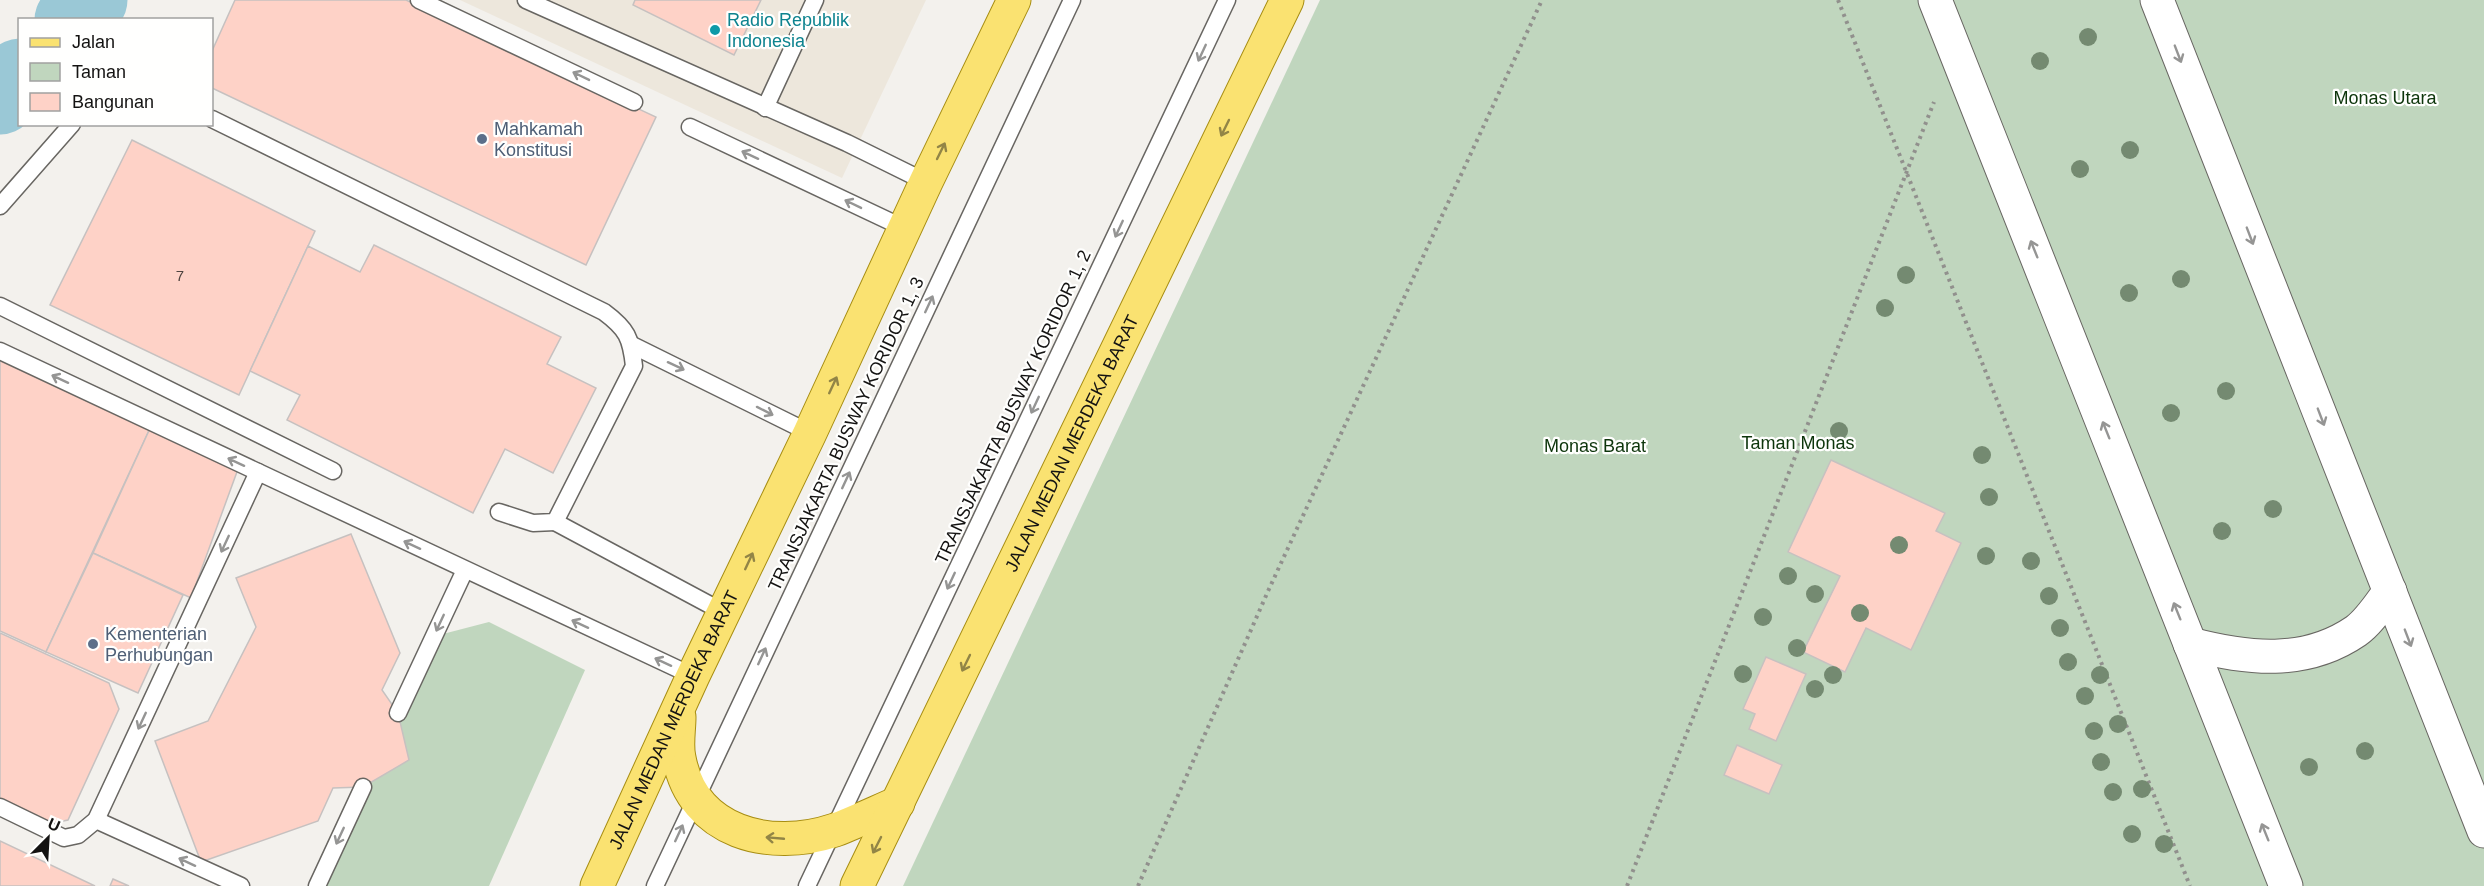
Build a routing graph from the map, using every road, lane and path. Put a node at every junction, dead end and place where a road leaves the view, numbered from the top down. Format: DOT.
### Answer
graph roads {
  1 [pos="418,0"];
  2 [pos="526,0"];
  3 [pos="815,0"];
  4 [pos="1014,0"];
  5 [pos="1072,0"];
  6 [pos="1227,0"];
  7 [pos="1287,0"];
  8 [pos="1542,0"];
  9 [pos="1838,0"];
  10 [pos="1935,0"];
  11 [pos="2157,0"];
  12 [pos="1955,48"];
  13 [pos="634,102"];
  14 [pos="765,108"];
  15 [pos="213,119"];
  16 [pos="70,126"];
  17 [pos="690,127"];
  18 [pos="1907,173"];
  19 [pos="926,182"];
  20 [pos="0,206"];
  21 [pos="906,229"];
  22 [pos="0,306"];
  23 [pos="632,345"];
  24 [pos="0,351"];
  25 [pos="810,433"];
  26 [pos="333,471"];
  27 [pos="258,472"];
  28 [pos="498,512"];
  29 [pos="555,522"];
  30 [pos="465,570"];
  31 [pos="2390,591"];
  32 [pos="725,613"];
  33 [pos="2190,644"];
  34 [pos="693,676"];
  35 [pos="679,709"];
  36 [pos="398,713"];
  37 [pos="363,787"];
  38 [pos="695,799"];
  39 [pos="898,803"];
  40 [pos="0,807"];
  41 [pos="96,820"];
  42 [pos="833,830"];
  43 [pos="2484,831"];
  44 [pos="241,886"];
  45 [pos="317,886"];
  46 [pos="597,886"];
  47 [pos="655,886"];
  48 [pos="807,886"];
  49 [pos="857,886"];
  50 [pos="1138,886"];
  51 [pos="1627,886"];
  52 [pos="2190,886"];
  53 [pos="2286,886"];
  13 -- 1 [label="lane, one-way"];
  2 -- 14 [label="lane"];
  3 -- 14 [label="lane"];
  19 -- 4 [label="main road, JALAN MEDAN MERDEKA BARAT, one-way"];
  38 -- 5 [label="lane, TRANSJAKARTA BUSWAY KORIDOR 1, 3, one-way"];
  6 -- 42 [label="lane, TRANSJAKARTA BUSWAY KORIDOR 1, 2, one-way"];
  7 -- 39 [label="main road, JALAN MEDAN MERDEKA BARAT, one-way"];
  8 -- 50 [label="path"];
  9 -- 18 [label="path"];
  10 -- 12 [label="street"];
  11 -- 31 [label="street, one-way"];
  12 -- 18 [label="path"];
  33 -- 12 [label="street, one-way"];
  14 -- 19 [label="lane"];
  15 -- 23 [label="lane"];
  16 -- 20 [label="lane"];
  21 -- 17 [label="lane, one-way"];
  18 -- 51 [label="path"];
  18 -- 52 [label="path"];
  19 -- 21 [label="main road, JALAN MEDAN MERDEKA BARAT"];
  25 -- 21 [label="main road, JALAN MEDAN MERDEKA BARAT, one-way"];
  22 -- 26 [label="lane"];
  23 -- 25 [label="lane, one-way"];
  23 -- 29 [label="lane"];
  27 -- 24 [label="lane, one-way"];
  32 -- 25 [label="main road, JALAN MEDAN MERDEKA BARAT, one-way"];
  30 -- 27 [label="lane, one-way"];
  27 -- 41 [label="lane, one-way"];
  28 -- 29 [label="lane"];
  29 -- 32 [label="lane"];
  34 -- 30 [label="lane, one-way"];
  30 -- 36 [label="lane, one-way"];
  31 -- 33 [label="street"];
  31 -- 43 [label="street, one-way"];
  32 -- 34 [label="main road, JALAN MEDAN MERDEKA BARAT"];
  53 -- 33 [label="street, one-way"];
  34 -- 35 [label="main road, JALAN MEDAN MERDEKA BARAT"];
  35 -- 38 [label="main road"];
  35 -- 46 [label="main road, JALAN MEDAN MERDEKA BARAT"];
  37 -- 45 [label="lane, one-way"];
  42 -- 38 [label="main road, one-way"];
  47 -- 38 [label="lane, TRANSJAKARTA BUSWAY KORIDOR 1, 3, one-way"];
  39 -- 42 [label="main road"];
  39 -- 49 [label="main road, JALAN MEDAN MERDEKA BARAT, one-way"];
  40 -- 41 [label="lane"];
  44 -- 41 [label="lane, one-way"];
  42 -- 48 [label="lane, TRANSJAKARTA BUSWAY KORIDOR 1, 2"];
}
